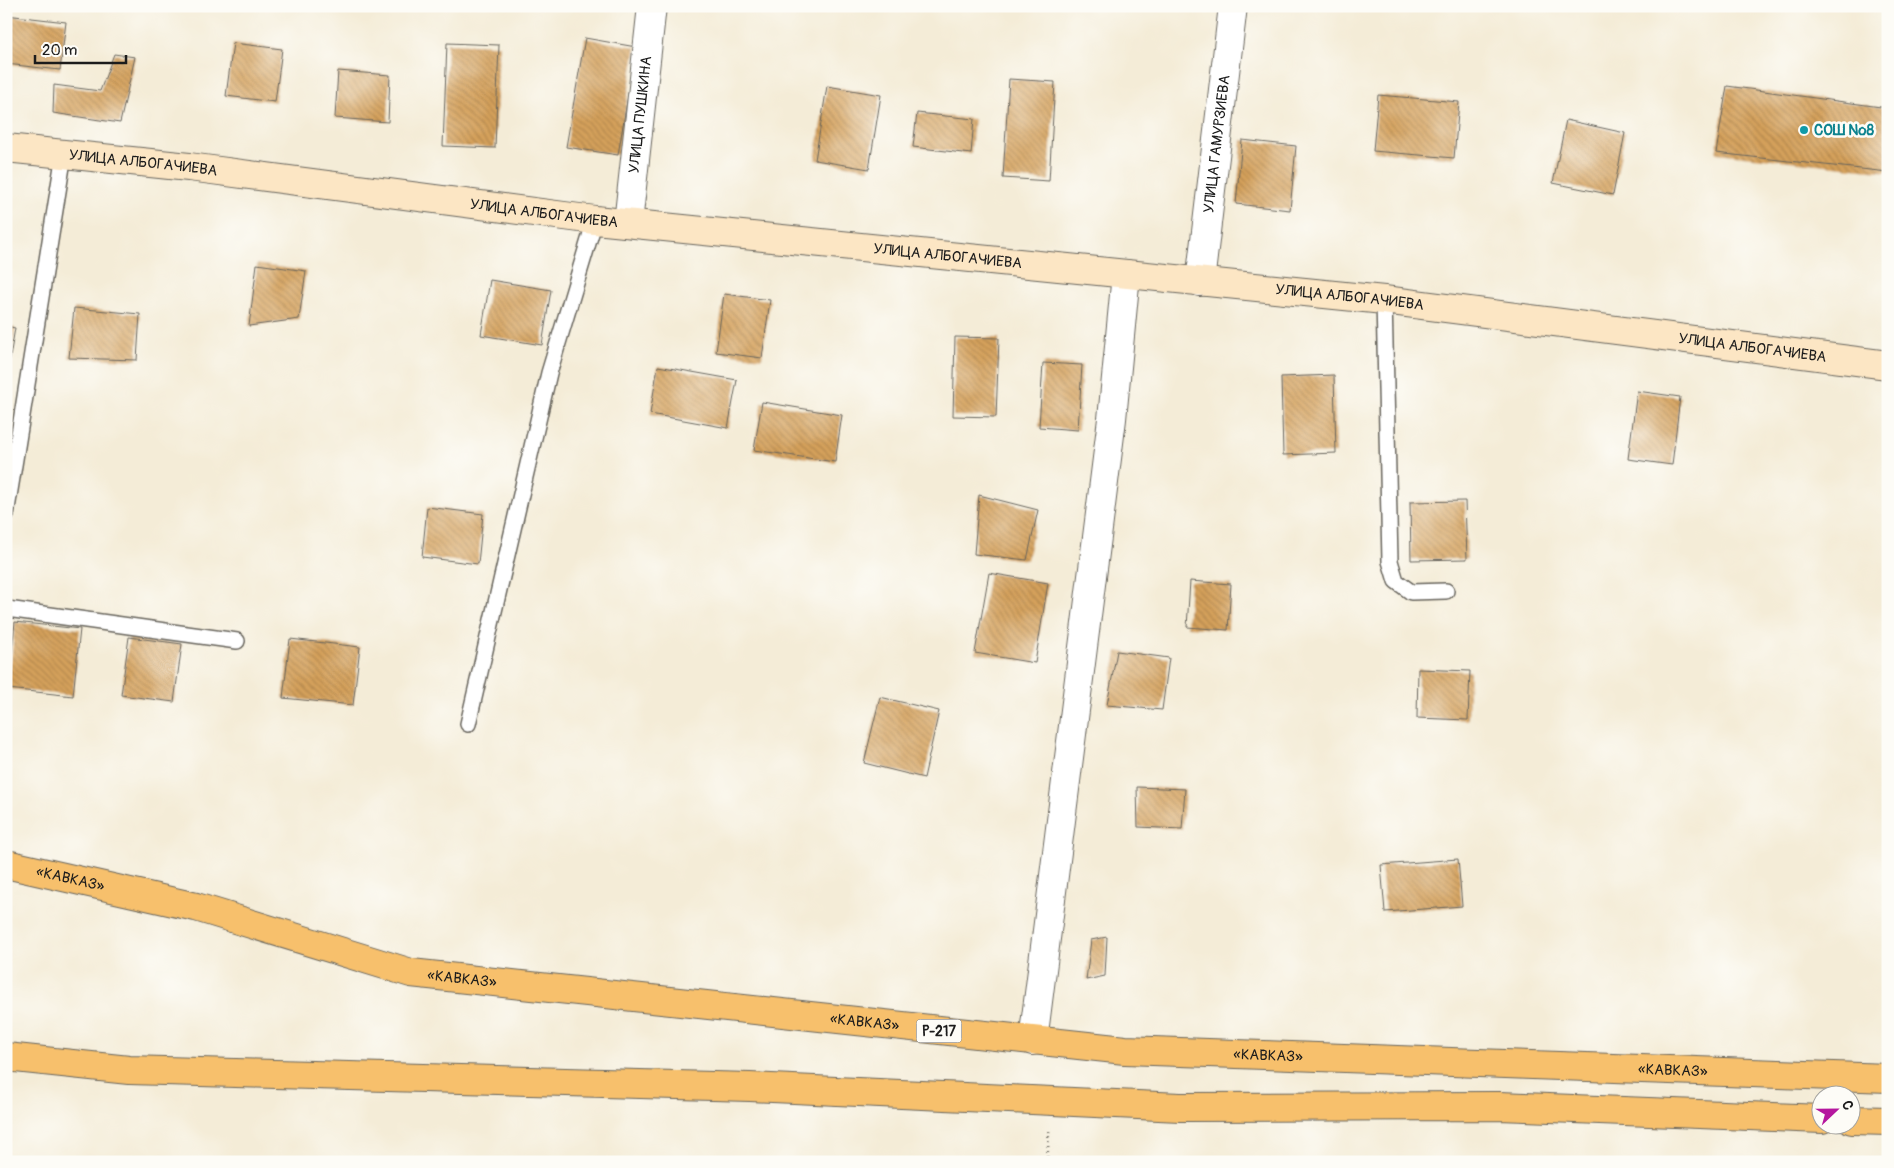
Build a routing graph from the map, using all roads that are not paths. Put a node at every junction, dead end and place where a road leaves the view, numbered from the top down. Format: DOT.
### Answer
graph roads {
  1 [pos="652,6"];
  2 [pos="1233,6"];
  3 [pos="6,148"];
  4 [pos="64,154"];
  5 [pos="595,220"];
  6 [pos="628,223"];
  7 [pos="1126,274"];
  8 [pos="1200,282"];
  9 [pos="1384,300"];
  10 [pos="1888,365"];
  11 [pos="6,515"];
  12 [pos="1446,591"];
  13 [pos="6,607"];
  14 [pos="237,641"];
  15 [pos="468,724"];
  16 [pos="6,864"];
  17 [pos="1033,1041"];
  18 [pos="6,1057"];
  19 [pos="1888,1078"];
  20 [pos="1812,1119"];
  21 [pos="1862,1120"];
  22 [pos="1888,1121"];
  1 -- 6 [label="street, УЛИЦА ПУШКИНА"];
  2 -- 8 [label="street, УЛИЦА ГАМУРЗИЕВА"];
  3 -- 4 [label="street, УЛИЦА АЛБОГАЧИЕВА"];
  4 -- 5 [label="street, УЛИЦА АЛБОГАЧИЕВА"];
  4 -- 11 [label="lane"];
  5 -- 6 [label="street, УЛИЦА АЛБОГАЧИЕВА"];
  5 -- 15 [label="lane"];
  6 -- 7 [label="street, УЛИЦА АЛБОГАЧИЕВА"];
  7 -- 8 [label="street, УЛИЦА АЛБОГАЧИЕВА"];
  7 -- 17 [label="street"];
  8 -- 9 [label="street, УЛИЦА АЛБОГАЧИЕВА"];
  9 -- 10 [label="street, УЛИЦА АЛБОГАЧИЕВА"];
  9 -- 12 [label="lane"];
  13 -- 14 [label="lane"];
  16 -- 17 [label="highway, «КАВКАЗ» / Р-217"];
  17 -- 19 [label="highway, «КАВКАЗ» / Р-217"];
  18 -- 20 [label="highway"];
  21 -- 22 [label="highway"];
}
